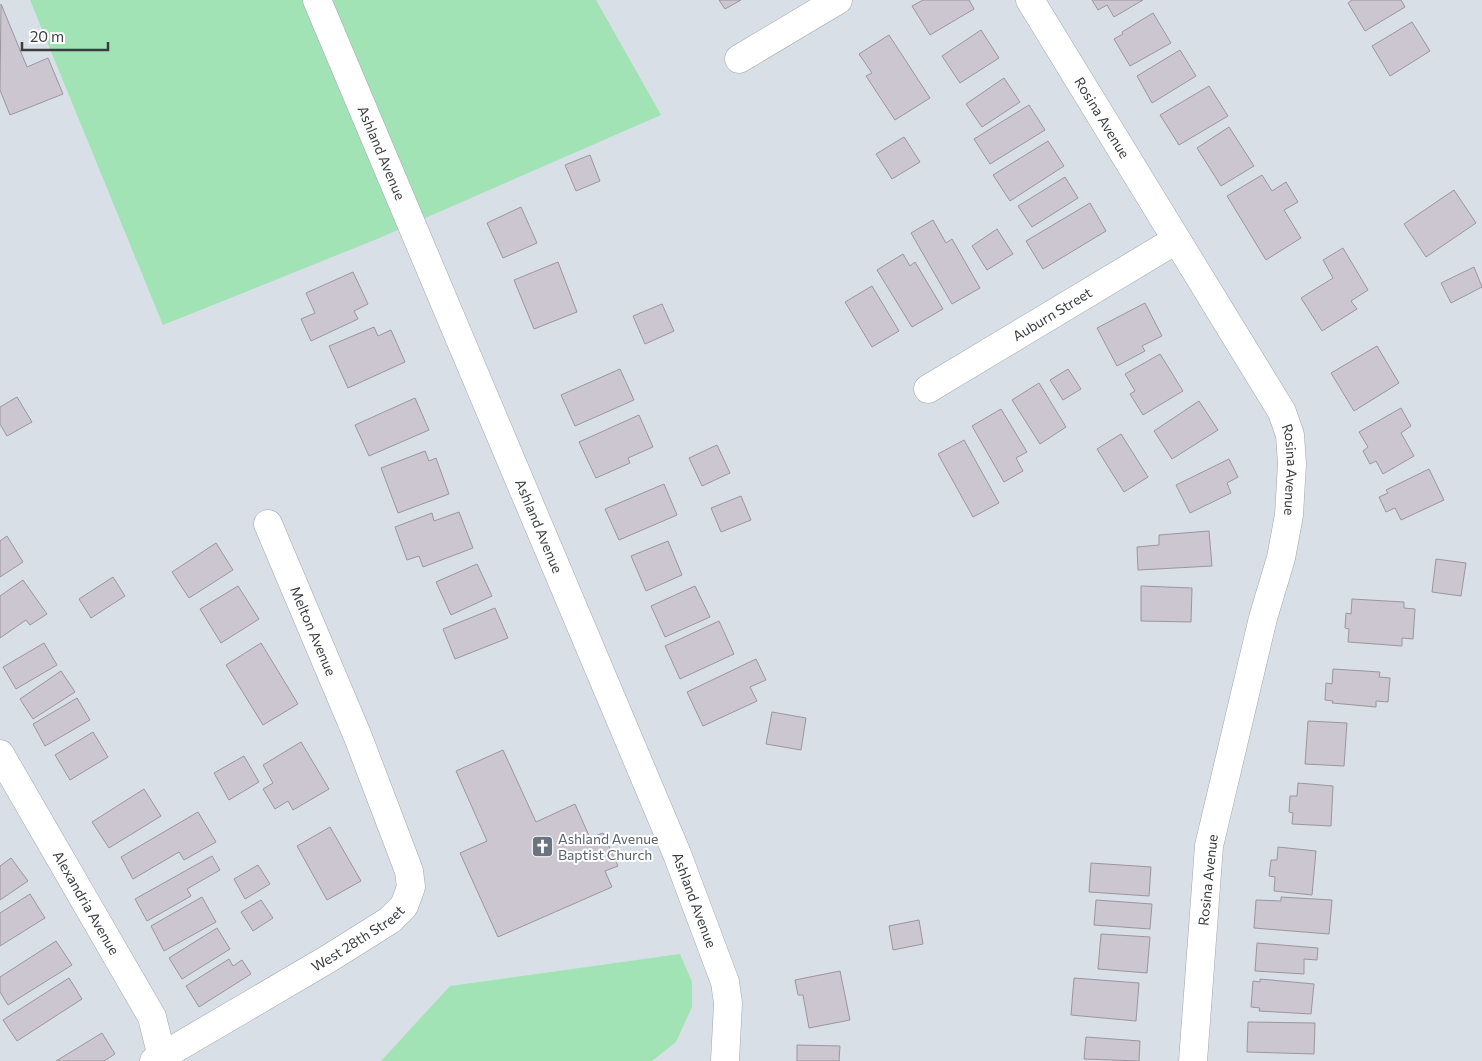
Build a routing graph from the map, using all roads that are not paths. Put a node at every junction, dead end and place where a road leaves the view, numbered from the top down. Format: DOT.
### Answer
graph roads {
  1 [pos="317,0"];
  2 [pos="838,0"];
  3 [pos="1030,0"];
  4 [pos="739,59"];
  5 [pos="1176,240"];
  6 [pos="928,389"];
  7 [pos="268,524"];
  8 [pos="358,737"];
  9 [pos="0,754"];
  10 [pos="160,1059"];
  11 [pos="724,1061"];
  12 [pos="1193,1061"];
  1 -- 11 [label="street, Ashland Avenue"];
  2 -- 4 [label="street"];
  3 -- 5 [label="street, Rosina Avenue"];
  5 -- 6 [label="street, Auburn Street"];
  5 -- 12 [label="street, Rosina Avenue"];
  7 -- 8 [label="street, Melton Avenue"];
  8 -- 10 [label="street, West 28th Street"];
  9 -- 10 [label="street, Alexandria Avenue"];
}
